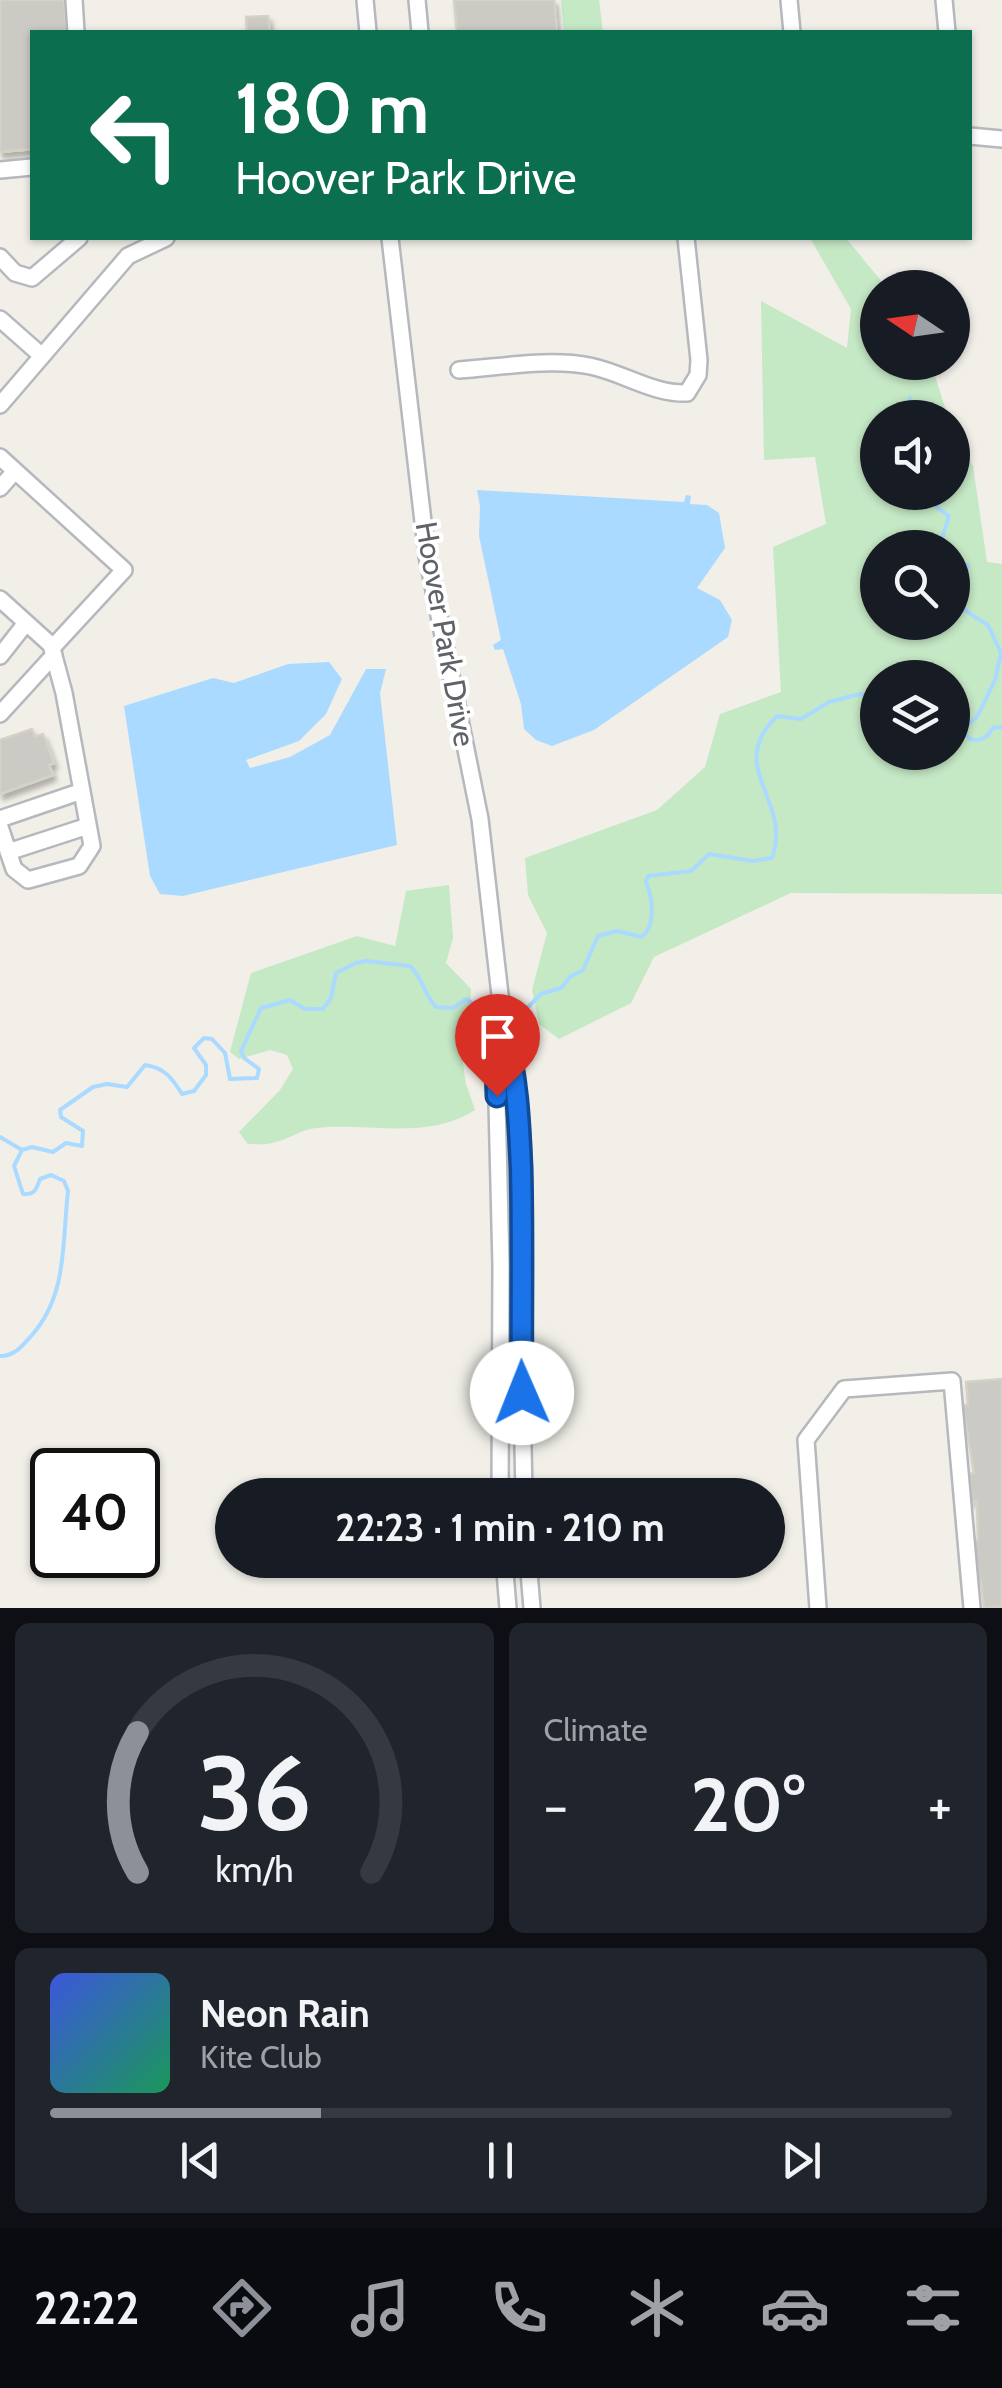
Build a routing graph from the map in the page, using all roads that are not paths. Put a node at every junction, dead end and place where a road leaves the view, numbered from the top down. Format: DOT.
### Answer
graph roads {
  1 [pos="74,0"];
  2 [pos="365,0"];
  3 [pos="417,0"];
  4 [pos="788,0"];
  5 [pos="944,0"];
  6 [pos="76,30"];
  7 [pos="368,30"];
  8 [pos="420,30"];
  9 [pos="792,30"];
  10 [pos="947,30"];
  11 [pos="972,136"];
  12 [pos="1002,138"];
  13 [pos="30,167"];
  14 [pos="0,170"];
  15 [pos="77,240"];
  16 [pos="162,240"];
  17 [pos="390,240"];
  18 [pos="686,240"];
  19 [pos="0,256"];
  20 [pos="0,320"];
  21 [pos="42,356"];
  22 [pos="459,370"];
  23 [pos="0,405"];
  24 [pos="0,458"];
  25 [pos="15,471"];
  26 [pos="0,488"];
  27 [pos="0,598"];
  28 [pos="26,622"];
  29 [pos="53,651"];
  30 [pos="0,656"];
  31 [pos="0,714"];
  32 [pos="82,791"];
  33 [pos="0,823"];
  34 [pos="88,826"];
  35 [pos="8,852"];
  36 [pos="504,1030"];
  37 [pos="500,1478"];
  38 [pos="524,1478"];
  39 [pos="506,1578"];
  40 [pos="530,1578"];
  41 [pos="508,1608"];
  42 [pos="532,1608"];
  43 [pos="818,1608"];
  44 [pos="972,1608"];
  1 -- 6 [label="street"];
  2 -- 7 [label="street"];
  3 -- 8 [label="street"];
  4 -- 9 [label="street"];
  5 -- 10 [label="street"];
  11 -- 12 [label="street"];
  13 -- 14 [label="street"];
  15 -- 19 [label="street"];
  16 -- 21 [label="street"];
  17 -- 36 [label="street, Hoover Park Drive"];
  18 -- 22 [label="street"];
  20 -- 21 [label="street"];
  21 -- 23 [label="street"];
  24 -- 25 [label="street"];
  25 -- 26 [label="street"];
  25 -- 29 [label="street"];
  27 -- 28 [label="street"];
  28 -- 29 [label="street"];
  28 -- 30 [label="street"];
  29 -- 31 [label="street"];
  29 -- 32 [label="street"];
  32 -- 33 [label="street"];
  32 -- 34 [label="street"];
  33 -- 35 [label="street"];
  34 -- 35 [label="street"];
  34 -- 35 [label="street"];
  36 -- 37 [label="street, Hoover Park Drive"];
  36 -- 38 [label="street, Hoover Park Drive"];
  39 -- 41 [label="street"];
  40 -- 42 [label="street"];
  43 -- 44 [label="street"];
}
